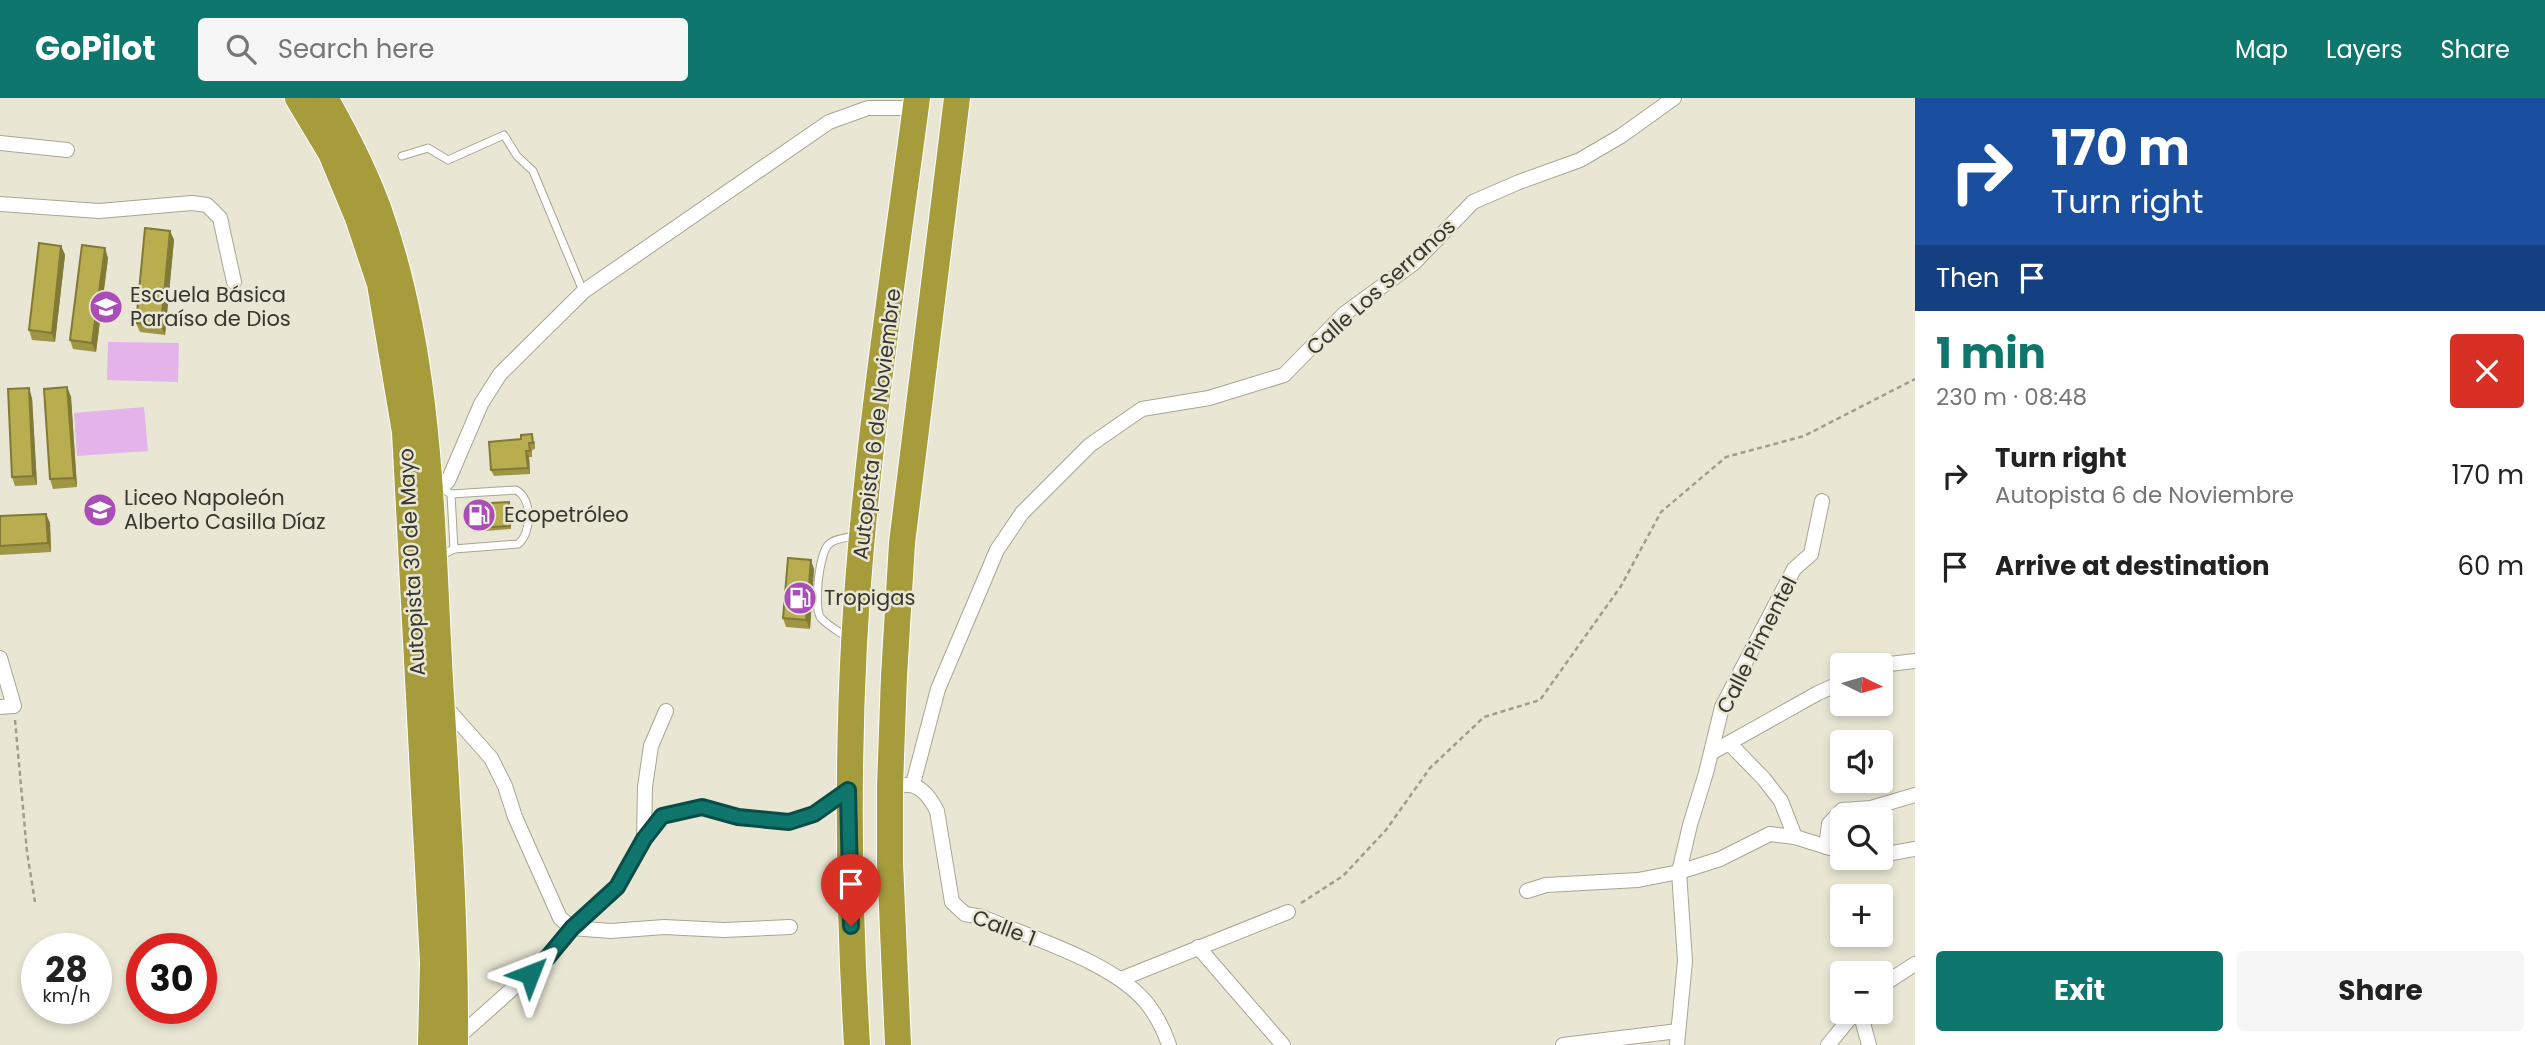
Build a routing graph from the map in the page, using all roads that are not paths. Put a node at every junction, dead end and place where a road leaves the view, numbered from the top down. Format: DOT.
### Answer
graph roads {
  1 [pos="298,98"];
  2 [pos="326,98"];
  3 [pos="957,98"];
  4 [pos="1674,98"];
  5 [pos="916,103"];
  6 [pos="0,143"];
  7 [pos="66,150"];
  8 [pos="402,156"];
  9 [pos="0,204"];
  10 [pos="234,282"];
  11 [pos="584,291"];
  12 [pos="440,490"];
  13 [pos="1822,501"];
  14 [pos="863,534"];
  15 [pos="444,554"];
  16 [pos="854,642"];
  17 [pos="0,658"];
  18 [pos="1915,660"];
  19 [pos="1894,663"];
  20 [pos="1830,688"];
  21 [pos="442,702"];
  22 [pos="7,706"];
  23 [pos="666,711"];
  24 [pos="1729,743"];
  25 [pos="1711,753"];
  26 [pos="901,785"];
  27 [pos="848,790"];
  28 [pos="1915,795"];
  29 [pos="1795,837"];
  30 [pos="644,839"];
  31 [pos="1826,847"];
  32 [pos="1830,848"];
  33 [pos="1915,849"];
  34 [pos="1893,853"];
  35 [pos="1679,872"];
  36 [pos="1527,891"];
  37 [pos="1288,912"];
  38 [pos="790,927"];
  39 [pos="572,928"];
  40 [pos="1198,947"];
  41 [pos="1915,964"];
  42 [pos="1893,978"];
  43 [pos="1121,979"];
  44 [pos="1847,1024"];
  45 [pos="1862,1024"];
  46 [pos="1677,1038"];
  47 [pos="447,1043"];
  48 [pos="1164,1044"];
  49 [pos="857,1045"];
  50 [pos="898,1045"];
  51 [pos="1283,1045"];
  52 [pos="1563,1045"];
  53 [pos="1828,1045"];
  54 [pos="1870,1045"];
  1 -- 47 [label="highway, Autopista 30 de Mayo"];
  2 -- 12 [label="highway, Autopista 30 de Mayo"];
  3 -- 26 [label="highway, Autopista 6 de Noviembre"];
  4 -- 26 [label="street, Calle Los Serranos"];
  5 -- 11 [label="street"];
  5 -- 14 [label="highway, Autopista 6 de Noviembre"];
  6 -- 7 [label="street"];
  8 -- 11 [label="lane"];
  9 -- 10 [label="street"];
  11 -- 12 [label="street"];
  12 -- 15 [label="highway, Autopista 30 de Mayo"];
  12 -- 15 [label="lane"];
  13 -- 25 [label="street, Calle Pimentel"];
  14 -- 16 [label="highway, Autopista 6 de Noviembre"];
  14 -- 16 [label="lane"];
  15 -- 21 [label="highway, Autopista 30 de Mayo"];
  16 -- 27 [label="highway, Autopista 6 de Noviembre"];
  17 -- 22 [label="street"];
  18 -- 19 [label="street"];
  20 -- 24 [label="street"];
  21 -- 39 [label="street"];
  21 -- 47 [label="highway, Autopista 30 de Mayo"];
  23 -- 30 [label="street"];
  24 -- 25 [label="street"];
  24 -- 29 [label="street"];
  25 -- 35 [label="street, Calle Pimentel"];
  26 -- 43 [label="street, Calle 1"];
  26 -- 50 [label="highway, Autopista 6 de Noviembre"];
  27 -- 30 [label="street"];
  27 -- 49 [label="highway, Autopista 6 de Noviembre"];
  28 -- 31 [label="street"];
  29 -- 31 [label="street"];
  29 -- 35 [label="street"];
  30 -- 39 [label="street"];
  31 -- 32 [label="street"];
  33 -- 34 [label="street"];
  35 -- 36 [label="street"];
  35 -- 46 [label="street, Calle Pimentel"];
  37 -- 40 [label="street"];
  38 -- 39 [label="street"];
  39 -- 47 [label="street"];
  40 -- 43 [label="street"];
  40 -- 51 [label="street"];
  41 -- 42 [label="street"];
  43 -- 48 [label="street, Calle 1"];
  44 -- 53 [label="street"];
  45 -- 54 [label="street"];
  46 -- 52 [label="street"];
}
